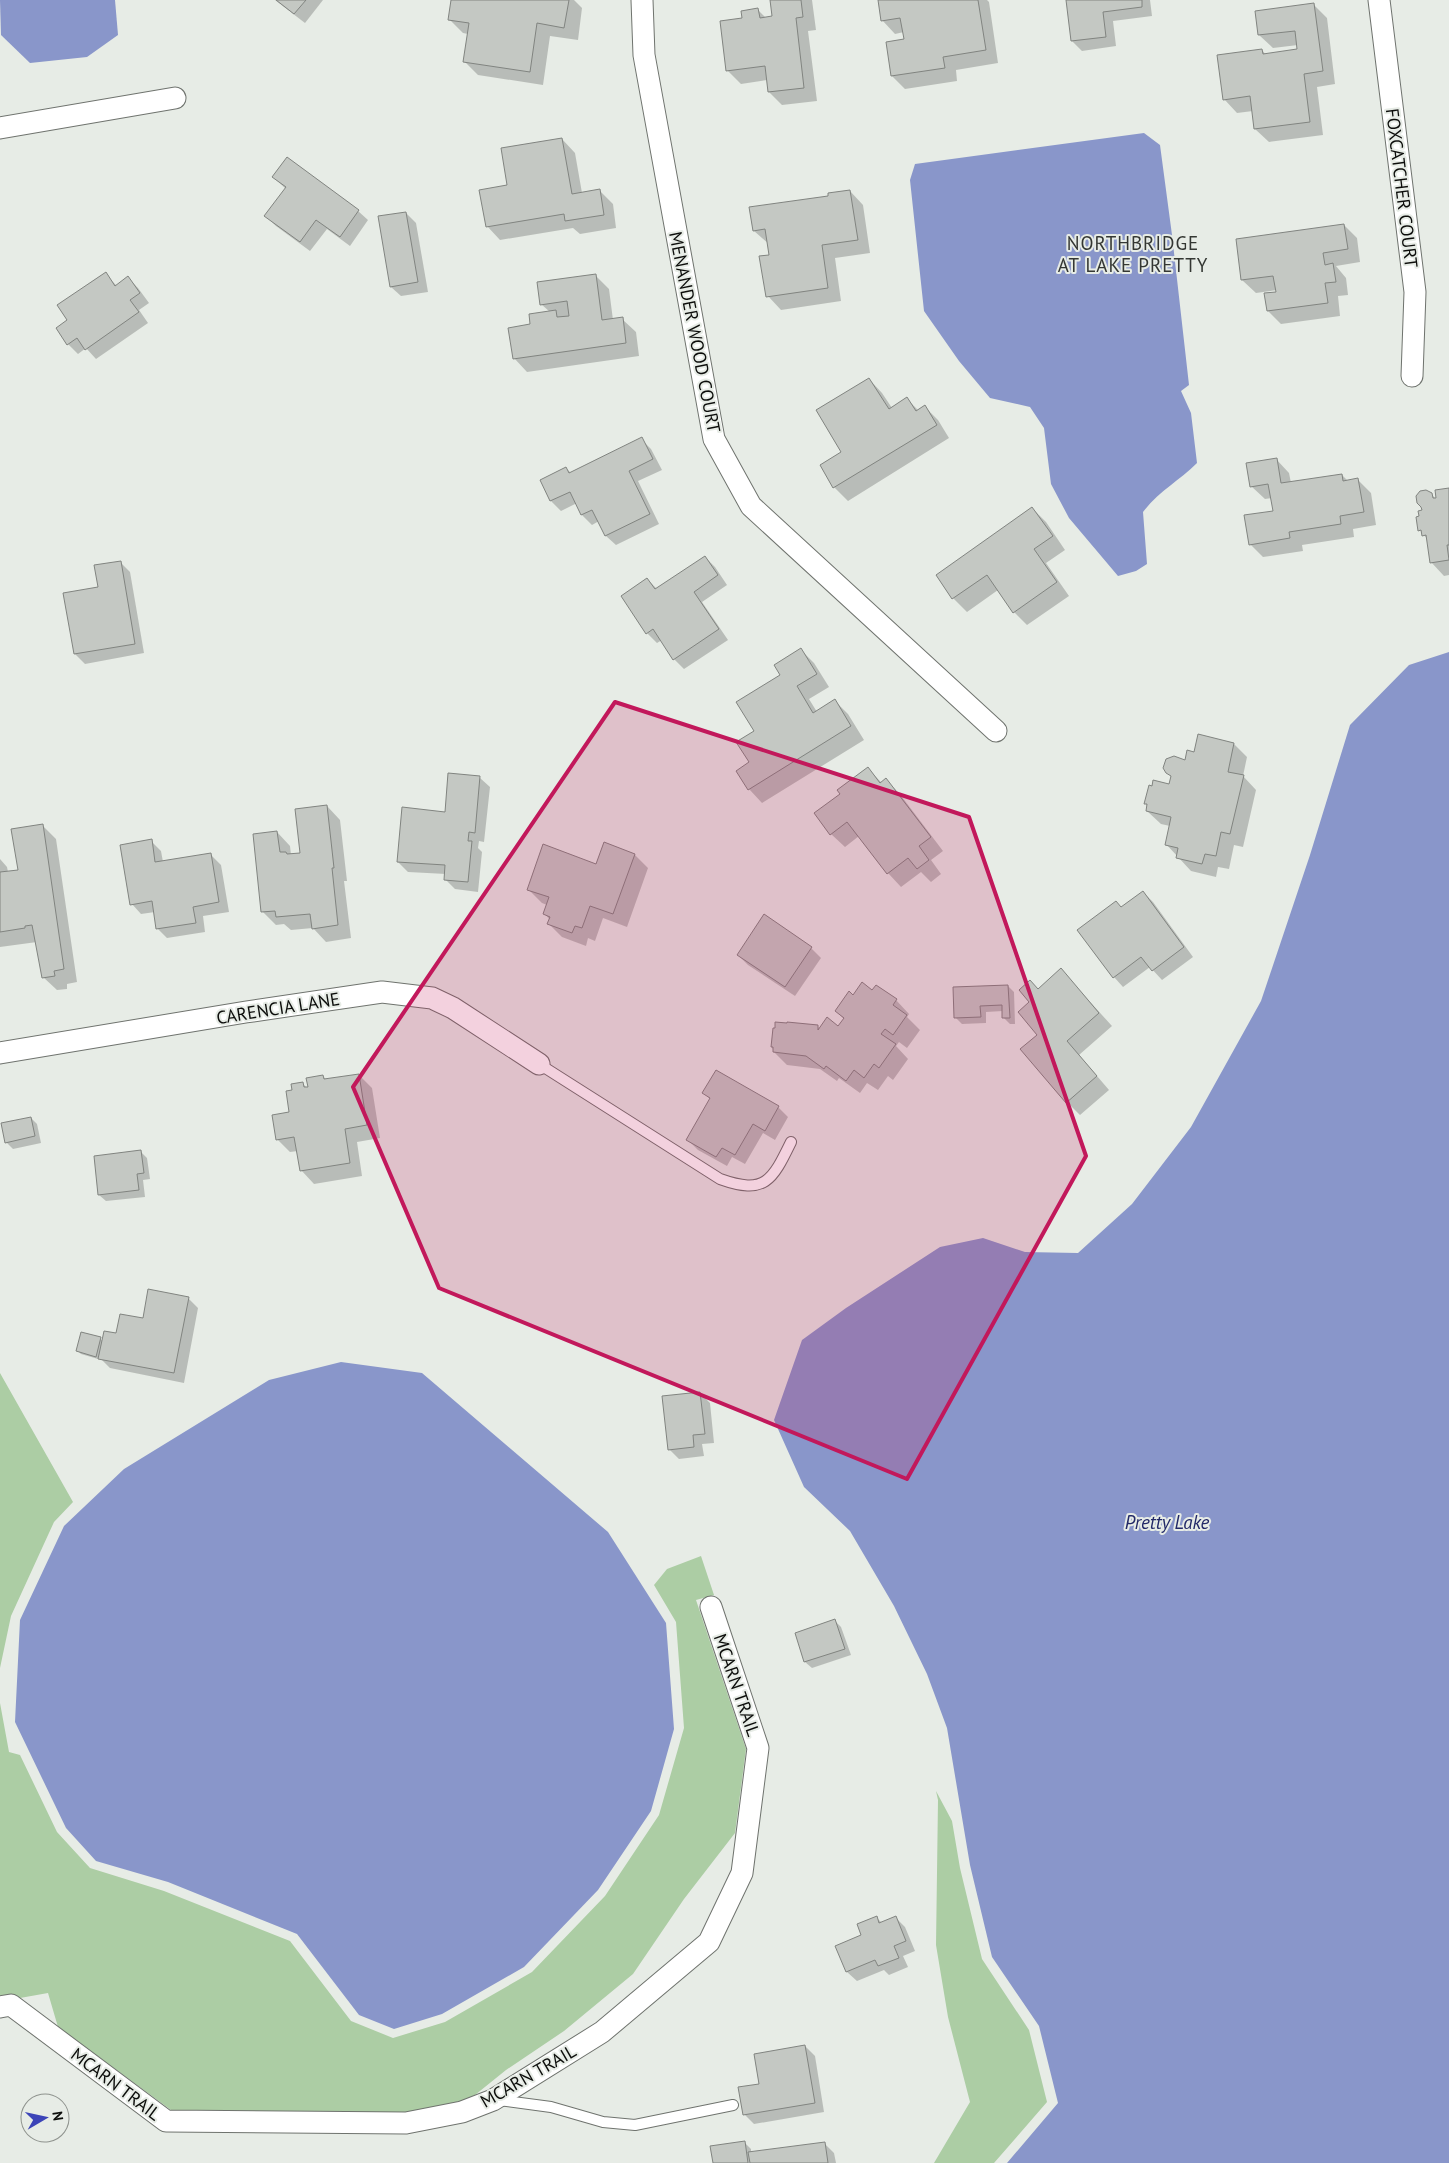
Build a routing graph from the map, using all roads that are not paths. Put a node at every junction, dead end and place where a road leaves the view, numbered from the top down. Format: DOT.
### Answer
graph roads {
  1 [pos="642,0"];
  2 [pos="1379,0"];
  3 [pos="175,98"];
  4 [pos="0,128"];
  5 [pos="1412,376"];
  6 [pos="996,731"];
  7 [pos="0,1053"];
  8 [pos="539,1064"];
  9 [pos="791,1142"];
  10 [pos="711,1607"];
  11 [pos="0,2007"];
  12 [pos="493,2100"];
  13 [pos="733,2105"];
  1 -- 6 [label="street, MENANDER WOOD COURT"];
  2 -- 5 [label="street, FOXCATCHER COURT"];
  3 -- 4 [label="street"];
  7 -- 8 [label="street, CARENCIA LANE"];
  8 -- 9 [label="lane"];
  10 -- 12 [label="street, MCARN TRAIL"];
  11 -- 12 [label="street, MCARN TRAIL"];
  12 -- 13 [label="lane"];
}
